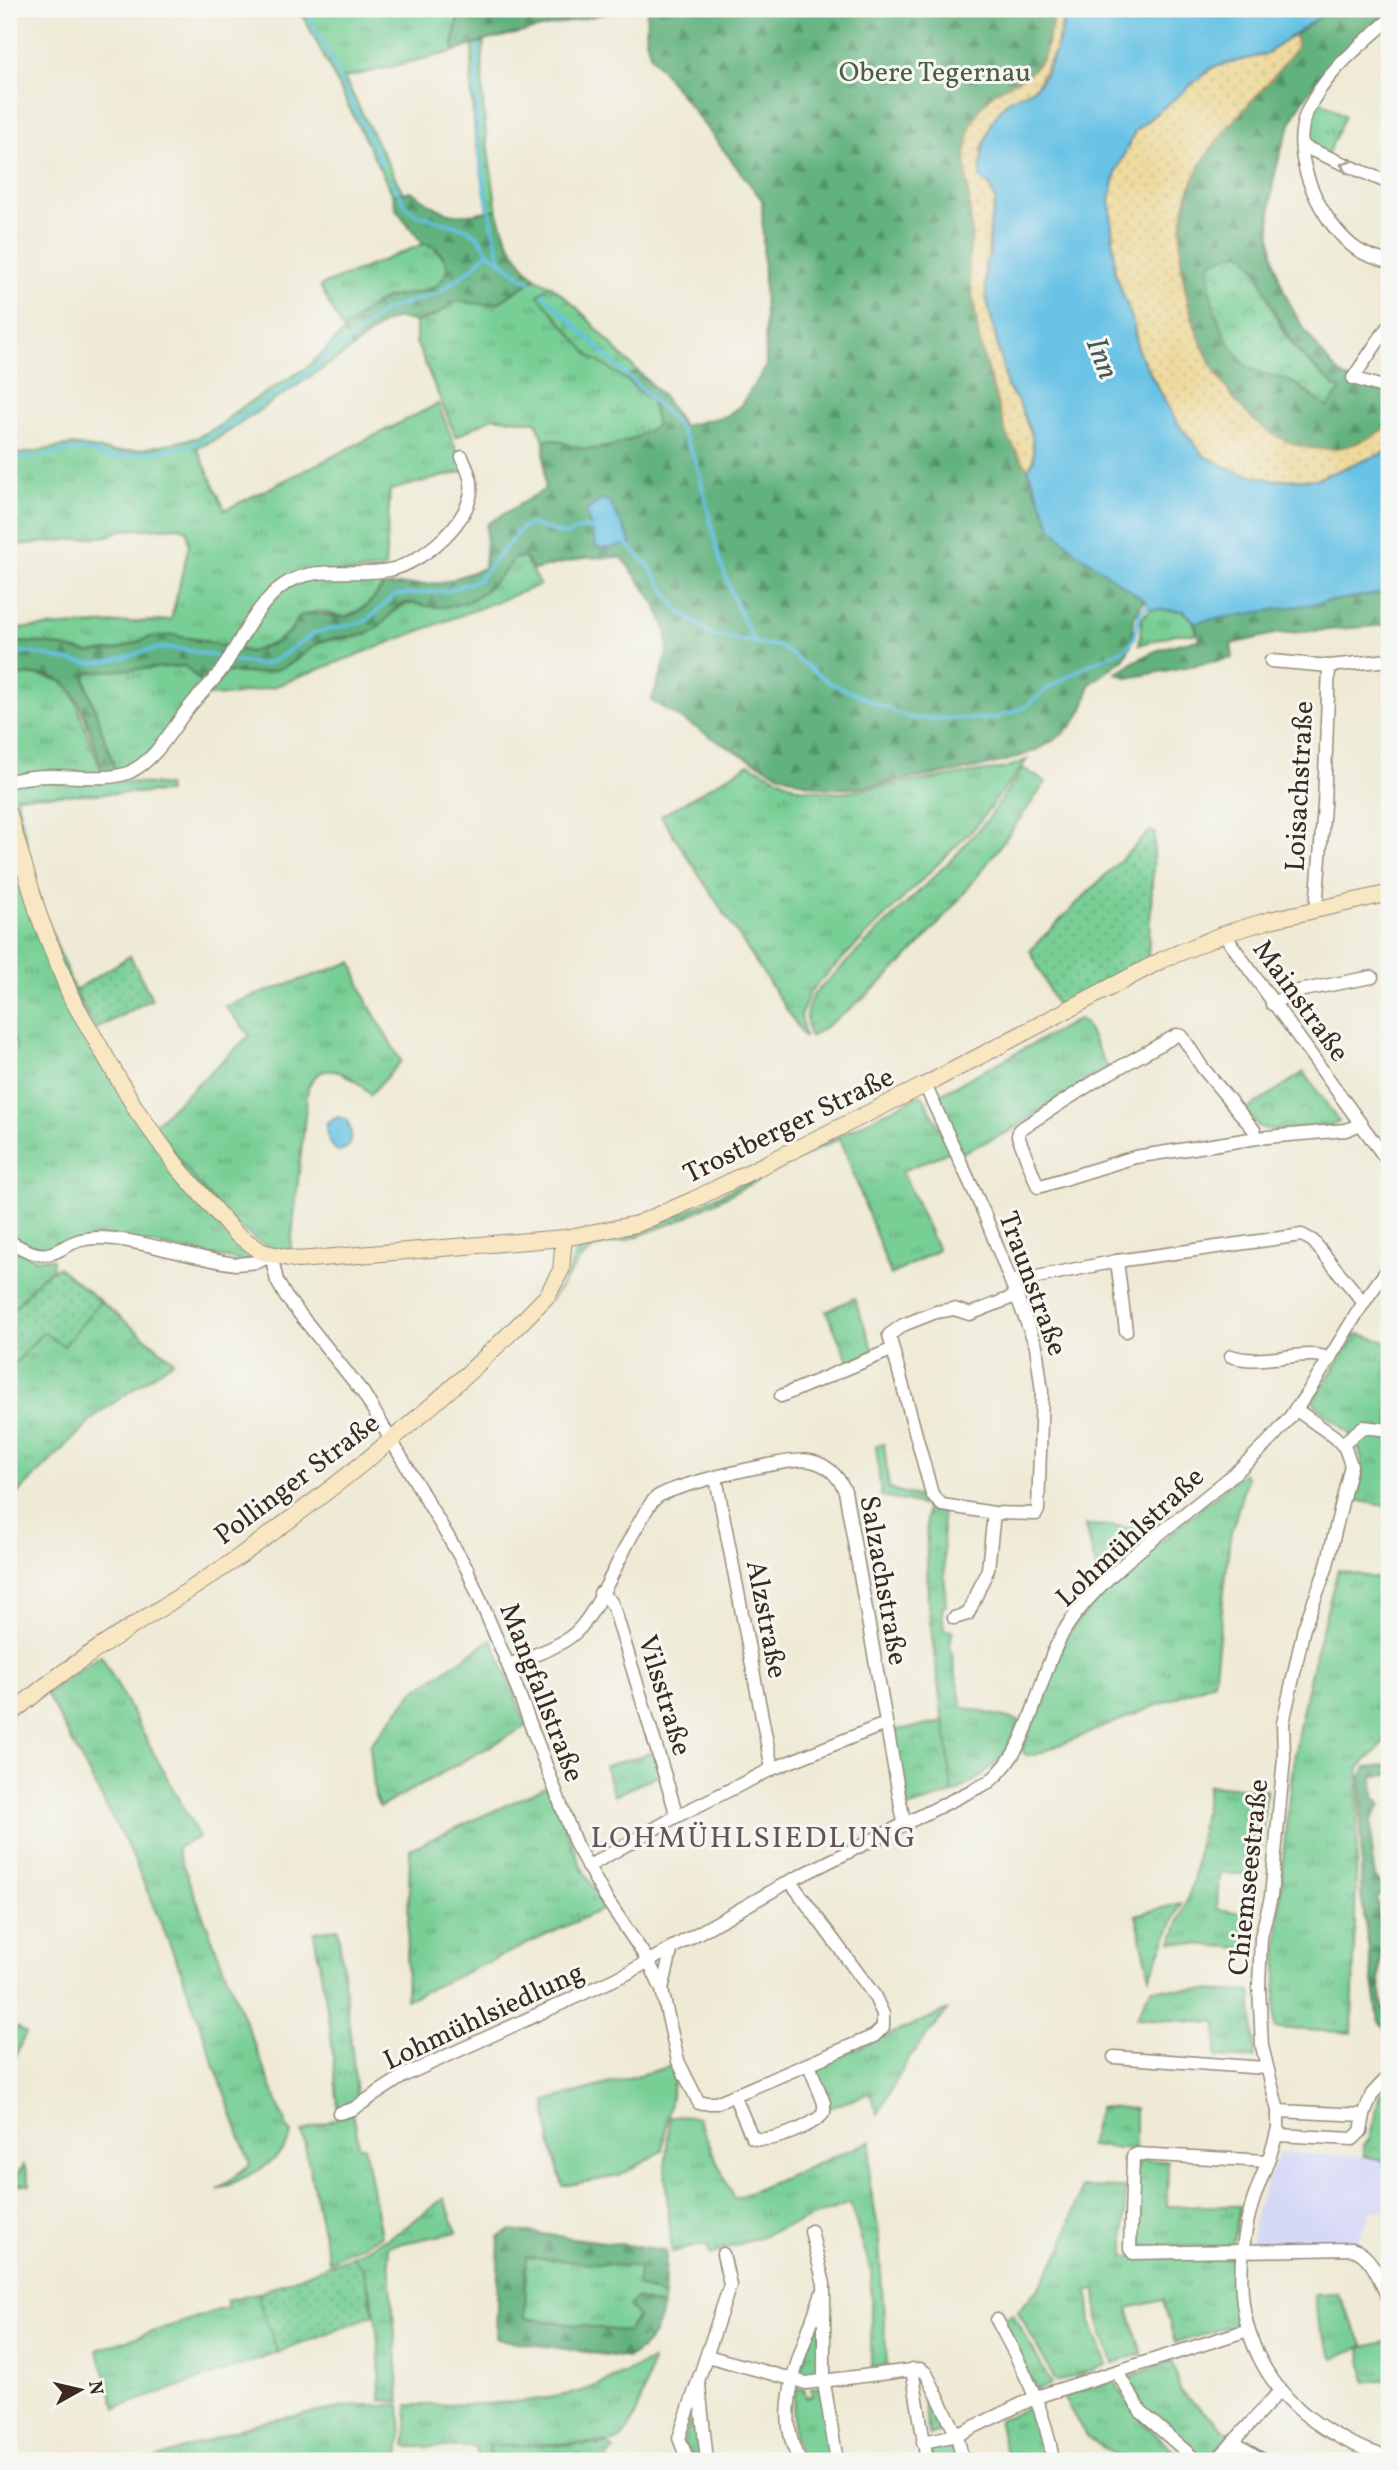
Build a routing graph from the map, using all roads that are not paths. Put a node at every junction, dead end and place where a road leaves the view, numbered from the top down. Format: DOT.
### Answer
graph roads {
  1 [pos="1389,20"];
  2 [pos="1302,146"];
  3 [pos="1389,183"];
  4 [pos="1389,262"];
  5 [pos="1389,325"];
  6 [pos="1389,389"];
  7 [pos="462,457"];
  8 [pos="1389,660"];
  9 [pos="1271,661"];
  10 [pos="1329,666"];
  11 [pos="9,782"];
  12 [pos="9,816"];
  13 [pos="1388,894"];
  14 [pos="1315,909"];
  15 [pos="1294,914"];
  16 [pos="1224,934"];
  17 [pos="1372,977"];
  18 [pos="1272,1004"];
  19 [pos="925,1085"];
  20 [pos="1361,1124"];
  21 [pos="1257,1138"];
  22 [pos="1389,1163"];
  23 [pos="564,1238"];
  24 [pos="9,1241"];
  25 [pos="271,1255"];
  26 [pos="1116,1261"];
  27 [pos="1389,1268"];
  28 [pos="1012,1282"];
  29 [pos="1018,1295"];
  30 [pos="1364,1303"];
  31 [pos="1126,1331"];
  32 [pos="891,1350"];
  33 [pos="1231,1356"];
  34 [pos="1329,1359"];
  35 [pos="781,1396"];
  36 [pos="1294,1409"];
  37 [pos="1389,1430"];
  38 [pos="391,1439"];
  39 [pos="1342,1444"];
  40 [pos="716,1478"];
  41 [pos="994,1513"];
  42 [pos="600,1593"];
  43 [pos="954,1618"];
  44 [pos="508,1665"];
  45 [pos="9,1716"];
  46 [pos="885,1724"];
  47 [pos="772,1769"];
  48 [pos="677,1816"];
  49 [pos="904,1823"];
  50 [pos="587,1867"];
  51 [pos="790,1881"];
  52 [pos="672,1947"];
  53 [pos="649,1962"];
  54 [pos="662,1990"];
  55 [pos="1114,2057"];
  56 [pos="809,2064"];
  57 [pos="1265,2068"];
  58 [pos="1389,2076"];
  59 [pos="734,2095"];
  60 [pos="1278,2111"];
  61 [pos="339,2113"];
  62 [pos="1364,2115"];
  63 [pos="1277,2135"];
  64 [pos="1267,2161"];
  65 [pos="811,2231"];
  66 [pos="1243,2250"];
  67 [pos="723,2254"];
  68 [pos="824,2284"];
  69 [pos="1389,2300"];
  70 [pos="997,2320"];
  71 [pos="1248,2330"];
  72 [pos="806,2343"];
  73 [pos="824,2346"];
  74 [pos="707,2356"];
  75 [pos="912,2369"];
  76 [pos="1117,2372"];
  77 [pos="701,2373"];
  78 [pos="793,2382"];
  79 [pos="824,2383"];
  80 [pos="933,2389"];
  81 [pos="1279,2392"];
  82 [pos="916,2395"];
  83 [pos="1036,2398"];
  84 [pos="684,2420"];
  85 [pos="701,2423"];
  86 [pos="957,2435"];
  87 [pos="923,2442"];
  88 [pos="1233,2442"];
  89 [pos="1389,2458"];
  90 [pos="696,2460"];
  91 [pos="800,2461"];
  92 [pos="837,2461"];
  93 [pos="927,2461"];
  94 [pos="963,2461"];
  95 [pos="1053,2461"];
  96 [pos="1197,2461"];
  97 [pos="1216,2461"];
  98 [pos="1264,2461"];
  1 -- 2 [label="street"];
  3 -- 2 [label="street, one-way"];
  2 -- 4 [label="street"];
  5 -- 6 [label="street"];
  7 -- 11 [label="street"];
  8 -- 10 [label="street"];
  9 -- 10 [label="street"];
  10 -- 14 [label="street, Loisachstraße"];
  12 -- 25 [label="main road, Trostberger Straße"];
  13 -- 14 [label="main road, Trostberger Straße"];
  13 -- 15 [label="main road, Trostberger Straße"];
  14 -- 15 [label="main road, Trostberger Straße"];
  15 -- 16 [label="main road, Trostberger Straße"];
  16 -- 18 [label="street, Mainstraße"];
  16 -- 19 [label="main road, Trostberger Straße"];
  17 -- 18 [label="street"];
  18 -- 20 [label="street, Mainstraße"];
  19 -- 23 [label="main road, Trostberger Straße"];
  19 -- 28 [label="street, Traunstraße"];
  20 -- 21 [label="street"];
  20 -- 22 [label="street, Mainstraße"];
  21 -- 21 [label="street"];
  23 -- 25 [label="main road, Trostberger Straße"];
  23 -- 38 [label="main road, Pollinger Straße"];
  24 -- 25 [label="street, Trostberger Straße"];
  25 -- 38 [label="street, Mangfallstraße"];
  26 -- 28 [label="street"];
  26 -- 30 [label="street"];
  26 -- 31 [label="street"];
  27 -- 30 [label="street, Lohmühlstraße"];
  28 -- 29 [label="street, Traunstraße"];
  29 -- 32 [label="street"];
  29 -- 41 [label="street, Traunstraße"];
  30 -- 34 [label="street, Lohmühlstraße"];
  32 -- 35 [label="street"];
  32 -- 41 [label="street"];
  33 -- 34 [label="street"];
  34 -- 36 [label="street, Lohmühlstraße"];
  36 -- 39 [label="street"];
  36 -- 49 [label="street, Lohmühlstraße"];
  37 -- 39 [label="street"];
  38 -- 44 [label="street, Mangfallstraße"];
  38 -- 45 [label="main road, Pollinger Straße"];
  39 -- 57 [label="street, Chiemseestraße"];
  40 -- 42 [label="street, Salzachstraße"];
  40 -- 46 [label="street, Salzachstraße"];
  40 -- 47 [label="street, Alzstraße"];
  41 -- 43 [label="street"];
  42 -- 44 [label="street, Salzachstraße"];
  42 -- 48 [label="street, Vilsstraße"];
  44 -- 50 [label="street, Mangfallstraße"];
  46 -- 47 [label="street"];
  46 -- 49 [label="street, Salzachstraße"];
  47 -- 48 [label="street"];
  48 -- 50 [label="street"];
  49 -- 51 [label="street, Lohmühlsiedlung"];
  50 -- 53 [label="street, Mangfallstraße"];
  51 -- 52 [label="street, Lohmühlsiedlung"];
  51 -- 56 [label="street"];
  52 -- 53 [label="street, Lohmühlsiedlung"];
  52 -- 54 [label="street"];
  53 -- 54 [label="street"];
  53 -- 61 [label="street, Lohmühlsiedlung"];
  54 -- 59 [label="street"];
  55 -- 57 [label="street"];
  56 -- 59 [label="street"];
  56 -- 59 [label="street"];
  57 -- 60 [label="street, Chiemseestraße"];
  58 -- 62 [label="street"];
  60 -- 62 [label="street"];
  60 -- 63 [label="street, Chiemseestraße"];
  62 -- 63 [label="street"];
  63 -- 64 [label="street, Chiemseestraße"];
  64 -- 66 [label="street, Chiemseestraße"];
  64 -- 66 [label="street"];
  65 -- 68 [label="street"];
  66 -- 69 [label="street"];
  66 -- 71 [label="street, Chiemseestraße"];
  67 -- 74 [label="street"];
  68 -- 72 [label="street"];
  68 -- 73 [label="street"];
  70 -- 83 [label="street"];
  71 -- 76 [label="street"];
  71 -- 81 [label="street, Chiemseestraße"];
  72 -- 73 [label="street"];
  72 -- 78 [label="street"];
  73 -- 79 [label="street"];
  74 -- 77 [label="street"];
  74 -- 78 [label="street"];
  75 -- 79 [label="street"];
  75 -- 80 [label="street"];
  75 -- 82 [label="street"];
  76 -- 83 [label="street"];
  76 -- 96 [label="street"];
  77 -- 84 [label="street"];
  77 -- 85 [label="street"];
  78 -- 79 [label="street"];
  78 -- 91 [label="street"];
  79 -- 92 [label="street"];
  80 -- 82 [label="street"];
  80 -- 86 [label="street"];
  81 -- 88 [label="street"];
  81 -- 89 [label="street, Chiemseestraße"];
  82 -- 87 [label="street"];
  83 -- 86 [label="street"];
  83 -- 95 [label="street"];
  84 -- 85 [label="street"];
  84 -- 90 [label="street"];
  85 -- 90 [label="street"];
  86 -- 87 [label="street"];
  86 -- 94 [label="street"];
  87 -- 93 [label="street"];
  88 -- 97 [label="street"];
  88 -- 98 [label="street"];
}
